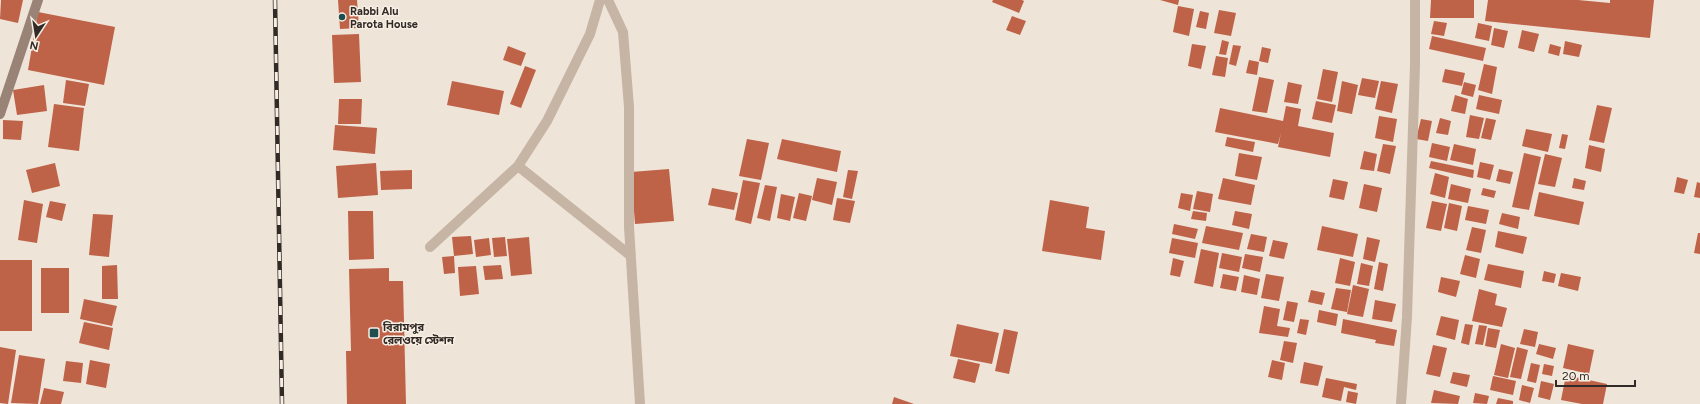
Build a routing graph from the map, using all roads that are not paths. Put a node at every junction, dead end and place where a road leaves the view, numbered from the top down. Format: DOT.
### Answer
graph roads {
  1 [pos="38,0"];
  2 [pos="600,0"];
  3 [pos="608,0"];
  4 [pos="1415,0"];
  5 [pos="0,114"];
  6 [pos="518,166"];
  7 [pos="430,247"];
  8 [pos="631,256"];
  9 [pos="640,404"];
  10 [pos="1401,404"];
  1 -- 5 [label="street"];
  2 -- 6 [label="street"];
  3 -- 8 [label="street"];
  4 -- 10 [label="street"];
  6 -- 7 [label="street"];
  6 -- 8 [label="street"];
  8 -- 9 [label="street"];
}
